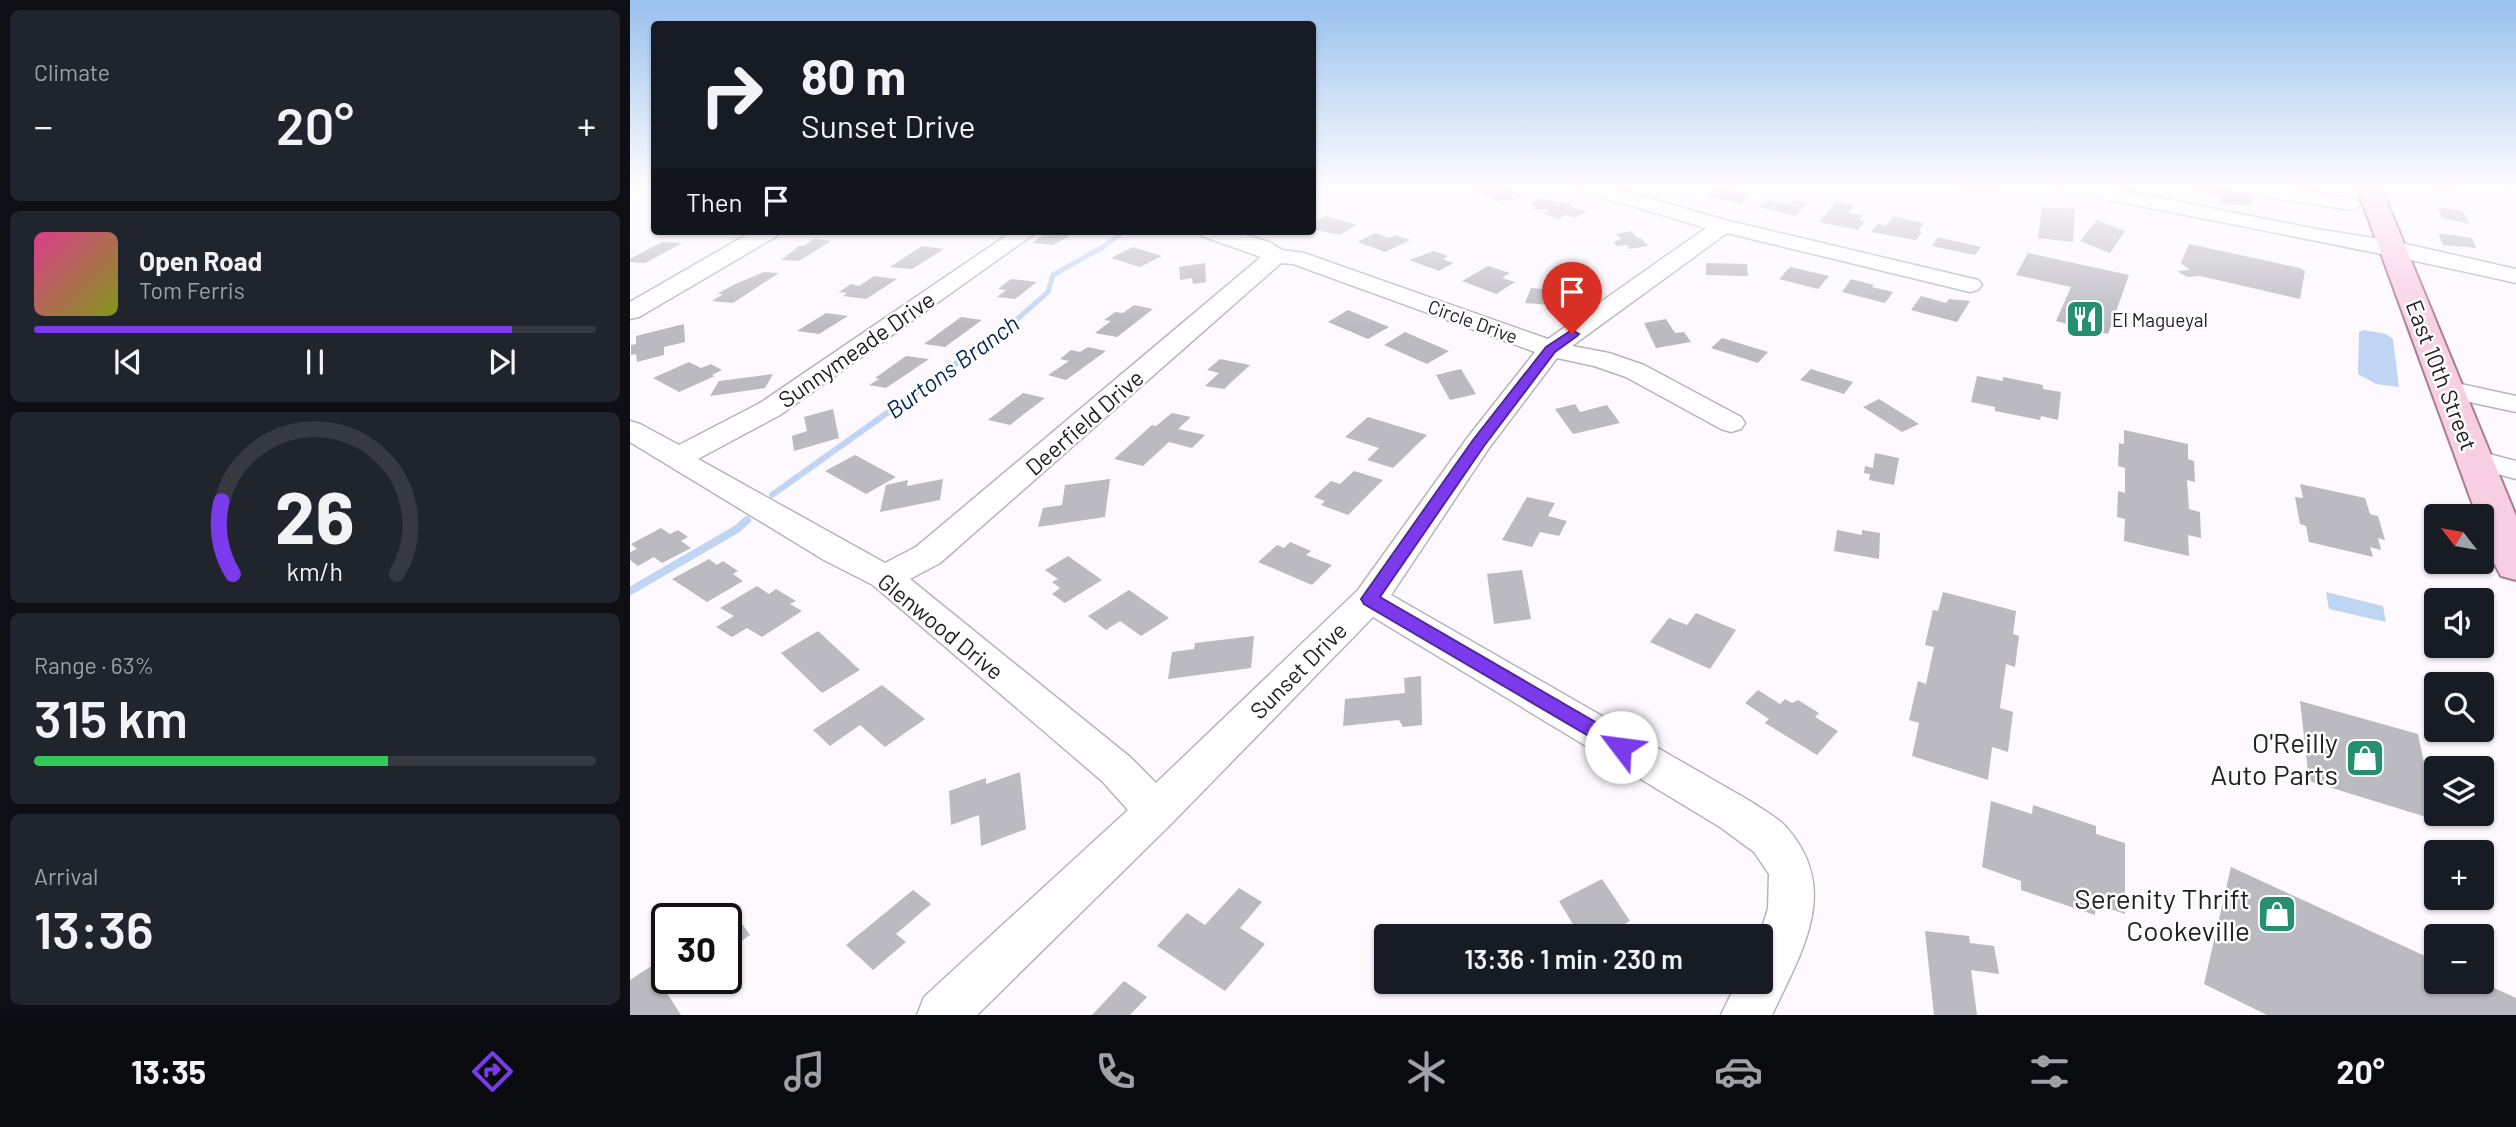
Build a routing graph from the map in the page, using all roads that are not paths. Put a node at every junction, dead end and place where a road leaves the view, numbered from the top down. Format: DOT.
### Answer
graph roads {
  1 [pos="1714,232"];
  2 [pos="1750,232"];
  3 [pos="2292,232"];
  4 [pos="2301,232"];
  5 [pos="2343,232"];
  6 [pos="2382,232"];
  7 [pos="762,235"];
  8 [pos="1021,235"];
  9 [pos="1223,235"];
  10 [pos="2329,238"];
  11 [pos="1276,256"];
  12 [pos="2399,264"];
  13 [pos="2516,276"];
  14 [pos="1970,285"];
  15 [pos="630,312"];
  16 [pos="1551,349"];
  17 [pos="2447,389"];
  18 [pos="2515,406"];
  19 [pos="1731,423"];
  20 [pos="630,430"];
  21 [pos="679,457"];
  22 [pos="2474,459"];
  23 [pos="2516,470"];
  24 [pos="2516,566"];
  25 [pos="885,577"];
  26 [pos="1370,599"];
  27 [pos="1156,811"];
  28 [pos="942,1015"];
  29 [pos="1746,1015"];
  1 -- 16 [label="street, Sunset Drive"];
  2 -- 14 [label="street"];
  3 -- 12 [label="street"];
  4 -- 10 [label="street"];
  5 -- 10 [label="street"];
  6 -- 12 [label="main road, East 10th Street"];
  7 -- 15 [label="street"];
  8 -- 21 [label="street, Sunnymeade Drive"];
  9 -- 11 [label="street, Circle Drive"];
  10 -- 12 [label="street"];
  11 -- 16 [label="street, Circle Drive"];
  11 -- 25 [label="street, Deerfield Drive"];
  12 -- 13 [label="street"];
  12 -- 17 [label="main road, East 10th Street"];
  16 -- 19 [label="street, Circle Drive"];
  16 -- 26 [label="street, Sunset Drive"];
  17 -- 18 [label="street"];
  17 -- 22 [label="main road, East 10th Street"];
  20 -- 21 [label="street, Glenwood Drive"];
  21 -- 25 [label="street, Glenwood Drive"];
  22 -- 23 [label="street"];
  22 -- 24 [label="main road, East 10th Street"];
  25 -- 27 [label="street, Glenwood Drive"];
  26 -- 27 [label="street, Sunset Drive"];
  26 -- 29 [label="street"];
  27 -- 28 [label="street, Sunset Drive"];
}
